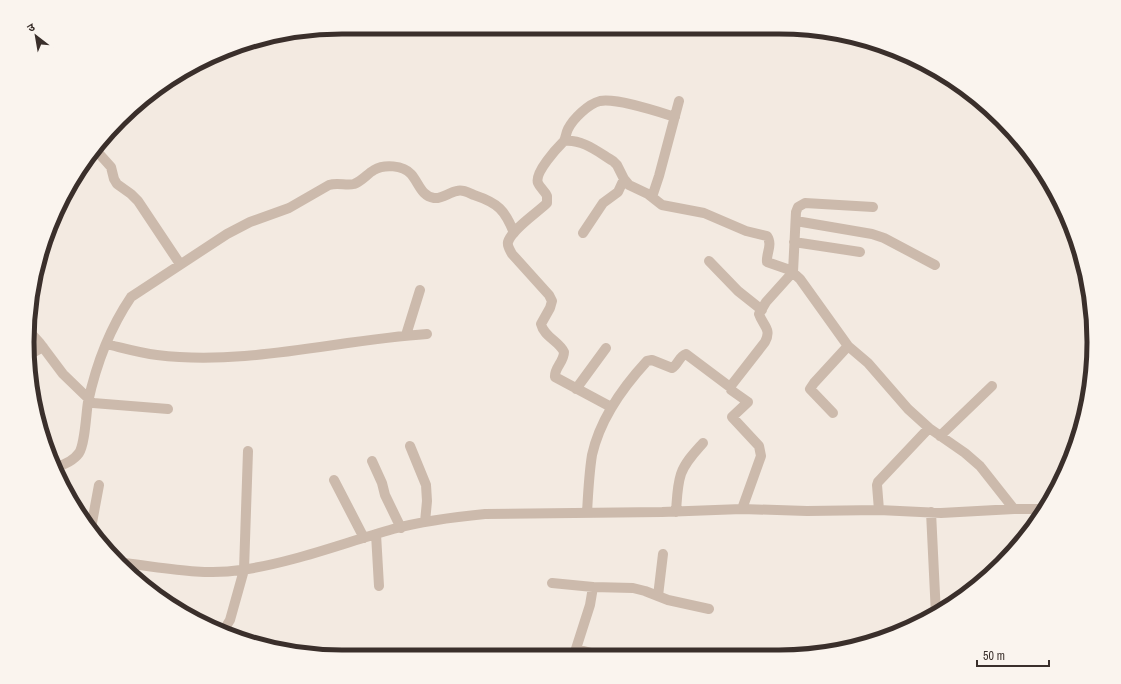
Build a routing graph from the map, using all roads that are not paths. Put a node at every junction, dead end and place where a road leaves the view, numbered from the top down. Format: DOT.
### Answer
graph roads {
  1 [pos="679,101"];
  2 [pos="674,117"];
  3 [pos="564,141"];
  4 [pos="99,154"];
  5 [pos="624,179"];
  6 [pos="652,197"];
  7 [pos="873,207"];
  8 [pos="796,221"];
  9 [pos="514,233"];
  10 [pos="583,233"];
  11 [pos="794,242"];
  12 [pos="860,252"];
  13 [pos="709,261"];
  14 [pos="180,264"];
  15 [pos="935,265"];
  16 [pos="792,272"];
  17 [pos="420,290"];
  18 [pos="762,310"];
  19 [pos="427,334"];
  20 [pos="406,335"];
  21 [pos="34,337"];
  22 [pos="106,344"];
  23 [pos="848,346"];
  24 [pos="43,347"];
  25 [pos="606,348"];
  26 [pos="34,352"];
  27 [pos="730,386"];
  28 [pos="992,386"];
  29 [pos="576,389"];
  30 [pos="89,400"];
  31 [pos="611,407"];
  32 [pos="168,409"];
  33 [pos="833,413"];
  34 [pos="929,428"];
  35 [pos="940,436"];
  36 [pos="703,443"];
  37 [pos="410,446"];
  38 [pos="248,451"];
  39 [pos="372,461"];
  40 [pos="60,465"];
  41 [pos="334,480"];
  42 [pos="99,485"];
  43 [pos="742,509"];
  44 [pos="1014,509"];
  45 [pos="1038,509"];
  46 [pos="879,510"];
  47 [pos="676,512"];
  48 [pos="931,512"];
  49 [pos="587,513"];
  50 [pos="92,520"];
  51 [pos="424,522"];
  52 [pos="401,528"];
  53 [pos="376,534"];
  54 [pos="364,538"];
  55 [pos="663,554"];
  56 [pos="128,564"];
  57 [pos="244,570"];
  58 [pos="552,583"];
  59 [pos="380,586"];
  60 [pos="593,587"];
  61 [pos="658,596"];
  62 [pos="936,607"];
  63 [pos="709,609"];
  64 [pos="225,628"];
  65 [pos="576,650"];
  1 -- 2 [label="street"];
  2 -- 3 [label="street"];
  2 -- 6 [label="street"];
  3 -- 5 [label="street"];
  3 -- 9 [label="street"];
  4 -- 14 [label="street"];
  5 -- 6 [label="street"];
  5 -- 10 [label="street"];
  6 -- 16 [label="street"];
  7 -- 8 [label="street"];
  8 -- 11 [label="street"];
  8 -- 15 [label="street"];
  9 -- 14 [label="street"];
  9 -- 29 [label="street"];
  11 -- 12 [label="street"];
  11 -- 16 [label="street"];
  13 -- 18 [label="street"];
  14 -- 22 [label="street"];
  16 -- 18 [label="street"];
  16 -- 23 [label="street"];
  17 -- 20 [label="street"];
  18 -- 27 [label="street"];
  19 -- 20 [label="street"];
  20 -- 22 [label="street"];
  21 -- 24 [label="street"];
  22 -- 30 [label="street"];
  23 -- 33 [label="street"];
  23 -- 34 [label="street"];
  24 -- 26 [label="street"];
  24 -- 30 [label="street"];
  25 -- 29 [label="street"];
  27 -- 31 [label="street"];
  27 -- 43 [label="street"];
  28 -- 35 [label="street"];
  29 -- 31 [label="street"];
  30 -- 32 [label="street"];
  30 -- 40 [label="street"];
  31 -- 49 [label="street"];
  34 -- 35 [label="street"];
  34 -- 46 [label="street"];
  35 -- 44 [label="street"];
  36 -- 47 [label="street"];
  37 -- 51 [label="street"];
  38 -- 57 [label="street"];
  39 -- 52 [label="street"];
  41 -- 54 [label="street"];
  42 -- 50 [label="street"];
  43 -- 46 [label="street"];
  43 -- 47 [label="street"];
  44 -- 45 [label="street"];
  44 -- 48 [label="street"];
  46 -- 48 [label="street"];
  47 -- 49 [label="street"];
  48 -- 62 [label="street"];
  49 -- 51 [label="street"];
  51 -- 52 [label="street"];
  52 -- 53 [label="street"];
  53 -- 54 [label="street"];
  53 -- 59 [label="street"];
  54 -- 57 [label="street"];
  55 -- 61 [label="street"];
  56 -- 57 [label="street"];
  57 -- 64 [label="street"];
  58 -- 60 [label="street"];
  60 -- 61 [label="street"];
  60 -- 65 [label="street"];
  61 -- 63 [label="street"];
}
